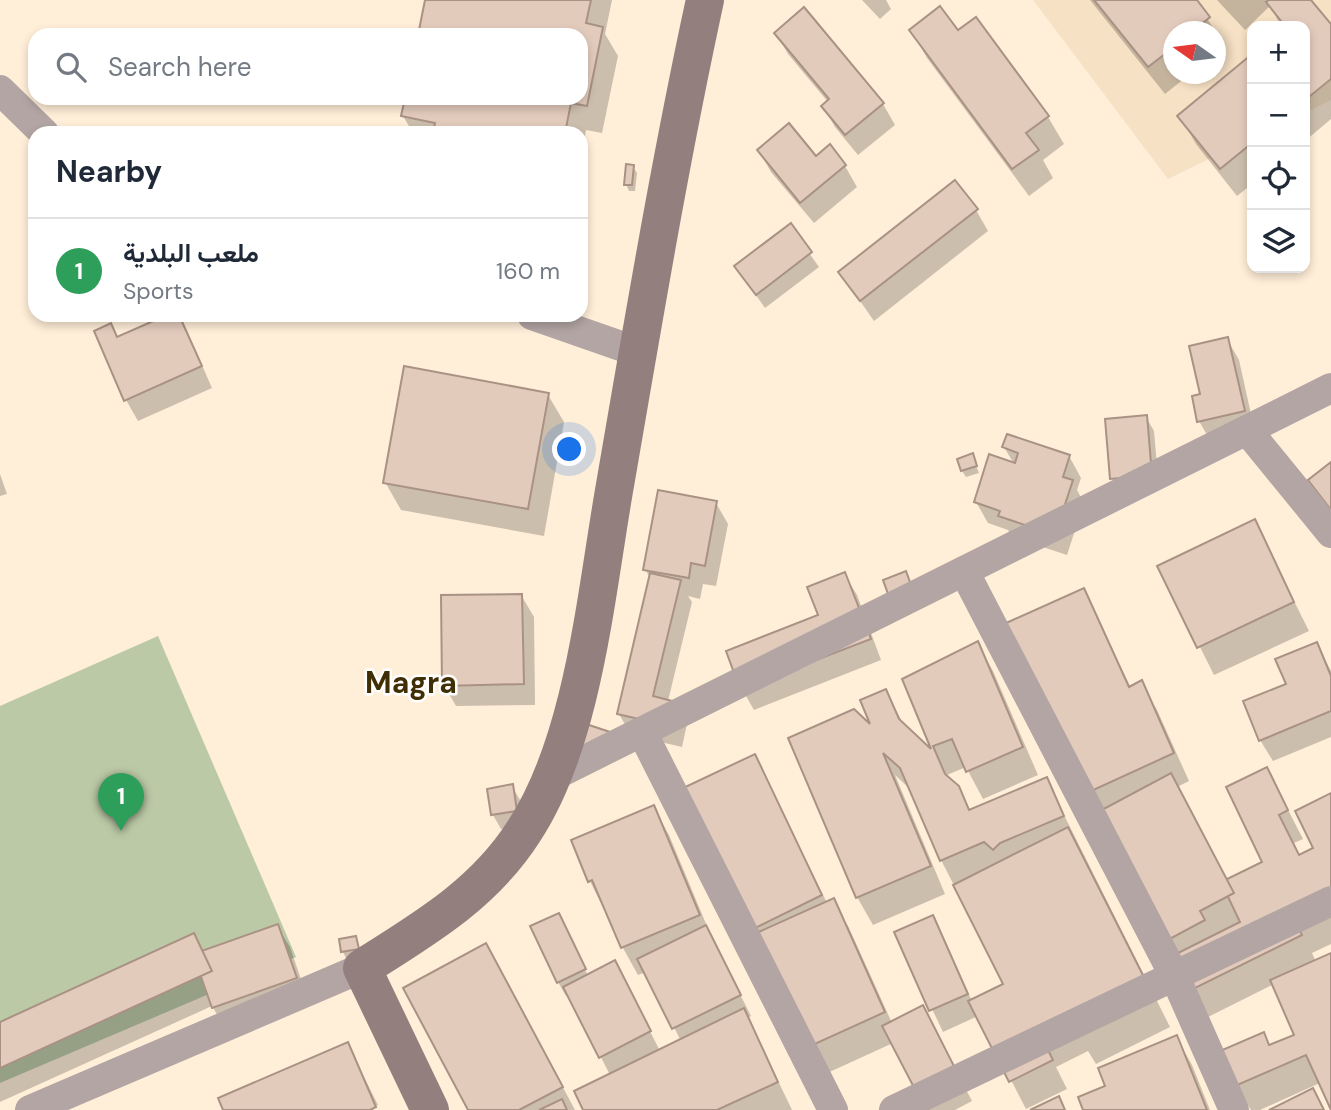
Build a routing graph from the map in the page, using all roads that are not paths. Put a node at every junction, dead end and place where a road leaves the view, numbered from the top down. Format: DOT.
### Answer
graph roads {
  1 [pos="705,0"];
  2 [pos="0,90"];
  3 [pos="37,126"];
  4 [pos="552,322"];
  5 [pos="638,352"];
  6 [pos="1331,388"];
  7 [pos="1247,430"];
  8 [pos="1331,533"];
  9 [pos="964,571"];
  10 [pos="642,732"];
  11 [pos="551,776"];
  12 [pos="1331,901"];
  13 [pos="370,963"];
  14 [pos="1175,978"];
  15 [pos="30,1110"];
  16 [pos="430,1110"];
  17 [pos="454,1110"];
  18 [pos="833,1110"];
  19 [pos="894,1110"];
  20 [pos="1234,1110"];
  1 -- 5 [label="street"];
  2 -- 3 [label="street"];
  4 -- 5 [label="street"];
  5 -- 11 [label="street"];
  6 -- 7 [label="street"];
  7 -- 8 [label="street"];
  7 -- 9 [label="street"];
  9 -- 10 [label="street"];
  9 -- 14 [label="street"];
  10 -- 11 [label="street"];
  10 -- 18 [label="street"];
  11 -- 13 [label="street"];
  12 -- 14 [label="street"];
  13 -- 15 [label="street"];
  13 -- 16 [label="street"];
  13 -- 17 [label="street"];
  14 -- 19 [label="street"];
  14 -- 20 [label="street"];
}
